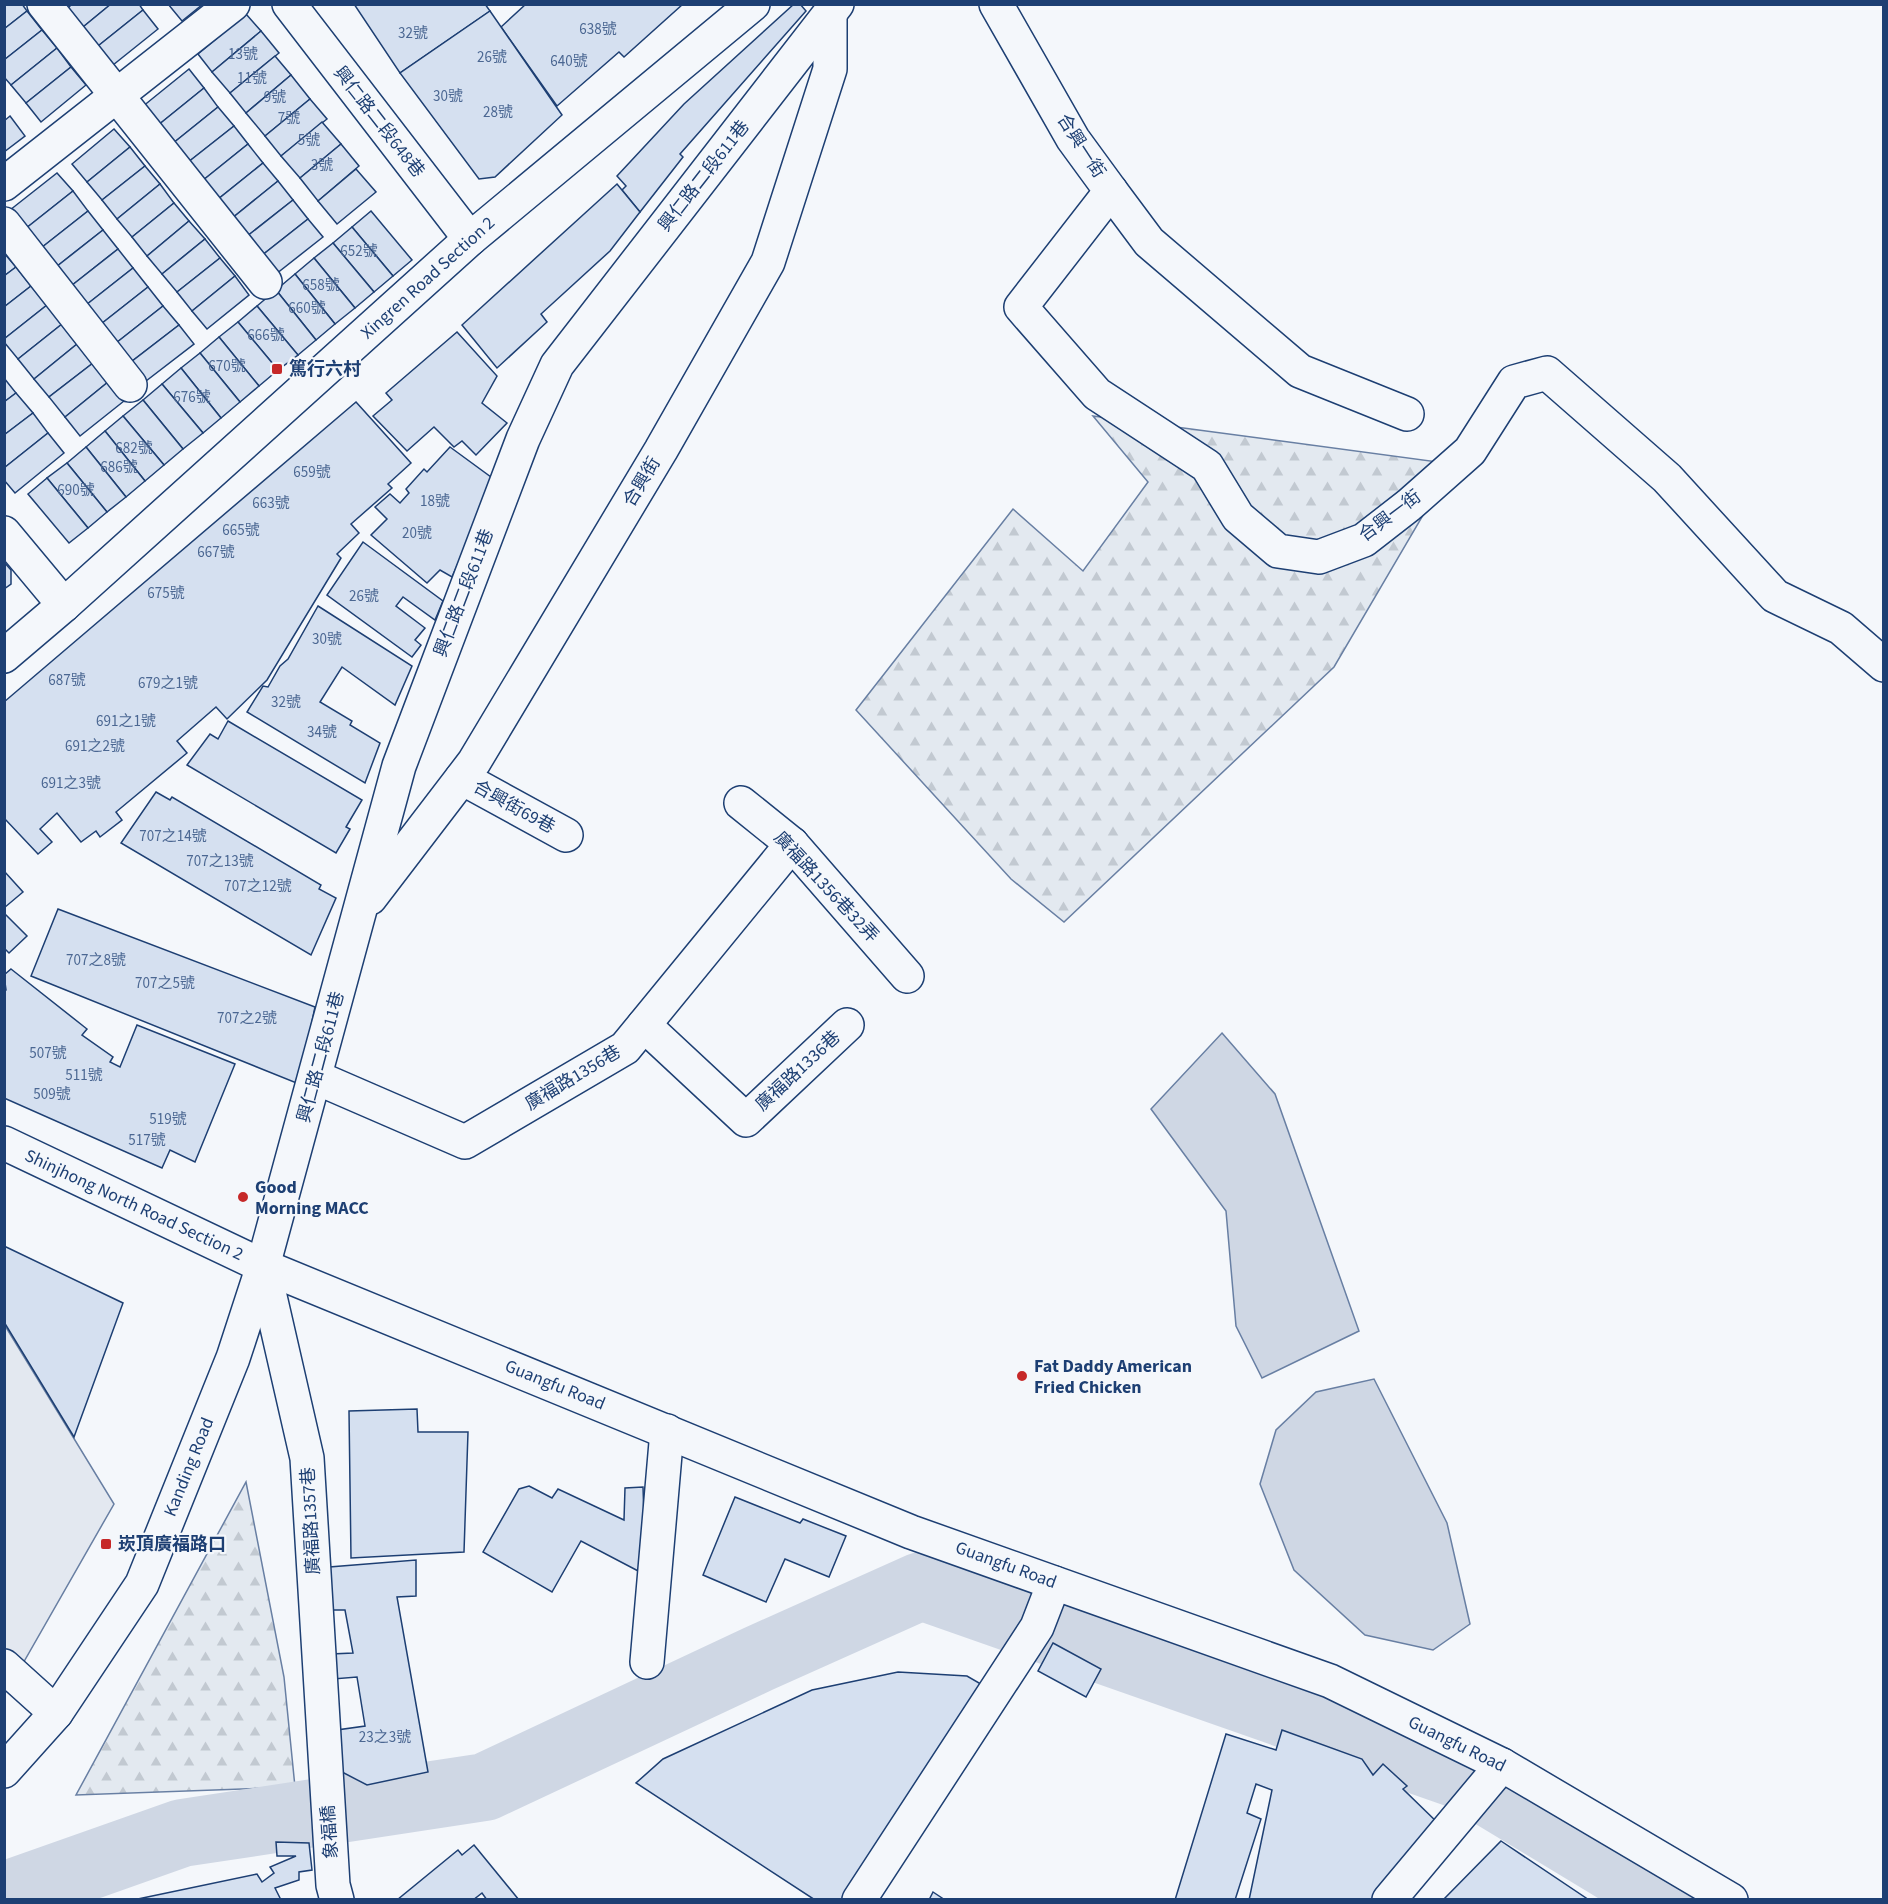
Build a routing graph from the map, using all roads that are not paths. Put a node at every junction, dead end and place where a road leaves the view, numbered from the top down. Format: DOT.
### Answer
graph roads {
  1 [pos="44,4"];
  2 [pos="233,4"];
  3 [pos="289,4"];
  4 [pos="753,4"];
  5 [pos="996,4"];
  6 [pos="833,9"];
  7 [pos="116,96"];
  8 [pos="4,184"];
  9 [pos="1111,191"];
  10 [pos="4,224"];
  11 [pos="470,239"];
  12 [pos="265,282"];
  13 [pos="130,385"];
  14 [pos="1407,414"];
  15 [pos="4,533"];
  16 [pos="64,605"];
  17 [pos="4,656"];
  18 [pos="1884,665"];
  19 [pos="462,778"];
  20 [pos="741,803"];
  21 [pos="566,836"];
  22 [pos="792,844"];
  23 [pos="361,909"];
  24 [pos="907,976"];
  25 [pos="645,1025"];
  26 [pos="847,1025"];
  27 [pos="315,1077"];
  28 [pos="4,1143"];
  29 [pos="263,1266"];
  30 [pos="667,1431"];
  31 [pos="1054,1582"];
  32 [pos="647,1662"];
  33 [pos="4,1666"];
  34 [pos="56,1713"];
  35 [pos="1500,1767"];
  36 [pos="4,1771"];
  37 [pos="327,1780"];
  38 [pos="335,1892"];
  39 [pos="859,1899"];
  40 [pos="1389,1899"];
  41 [pos="1731,1899"];
  1 -- 7 [label="street"];
  2 -- 7 [label="street"];
  3 -- 11 [label="street, 興仁路二段648巷"];
  4 -- 11 [label="street, Xingren Road Section 2"];
  5 -- 9 [label="street, 合興一街"];
  6 -- 19 [label="street, 合興街"];
  6 -- 23 [label="street, 興仁路二段611巷"];
  7 -- 8 [label="street"];
  7 -- 12 [label="street"];
  9 -- 14 [label="street"];
  9 -- 18 [label="street, 合興一街"];
  10 -- 13 [label="street"];
  11 -- 16 [label="street, Xingren Road Section 2"];
  15 -- 16 [label="street"];
  16 -- 17 [label="street, Xingren Road Section 2"];
  19 -- 21 [label="street, 合興街69巷"];
  19 -- 23 [label="street, 合興街"];
  20 -- 22 [label="street, 廣福路1356巷32弄"];
  22 -- 24 [label="street, 廣福路1356巷32弄"];
  22 -- 25 [label="street, 廣福路1356巷"];
  23 -- 27 [label="street, 興仁路二段611巷"];
  25 -- 26 [label="street, 廣福路1336巷"];
  25 -- 27 [label="street, 廣福路1356巷"];
  27 -- 29 [label="street, 興仁路二段611巷"];
  28 -- 29 [label="street, Shinjhong North Road Section 2"];
  29 -- 30 [label="street, Guangfu Road"];
  29 -- 34 [label="street, Kanding Road"];
  29 -- 37 [label="street, 廣福路1357巷"];
  30 -- 31 [label="street, Guangfu Road"];
  30 -- 32 [label="street"];
  31 -- 35 [label="street, Guangfu Road"];
  31 -- 39 [label="street"];
  33 -- 34 [label="street"];
  34 -- 36 [label="street, Kanding Road"];
  35 -- 40 [label="street"];
  35 -- 41 [label="street, Guangfu Road"];
  37 -- 38 [label="street, 象福橋"];
}
